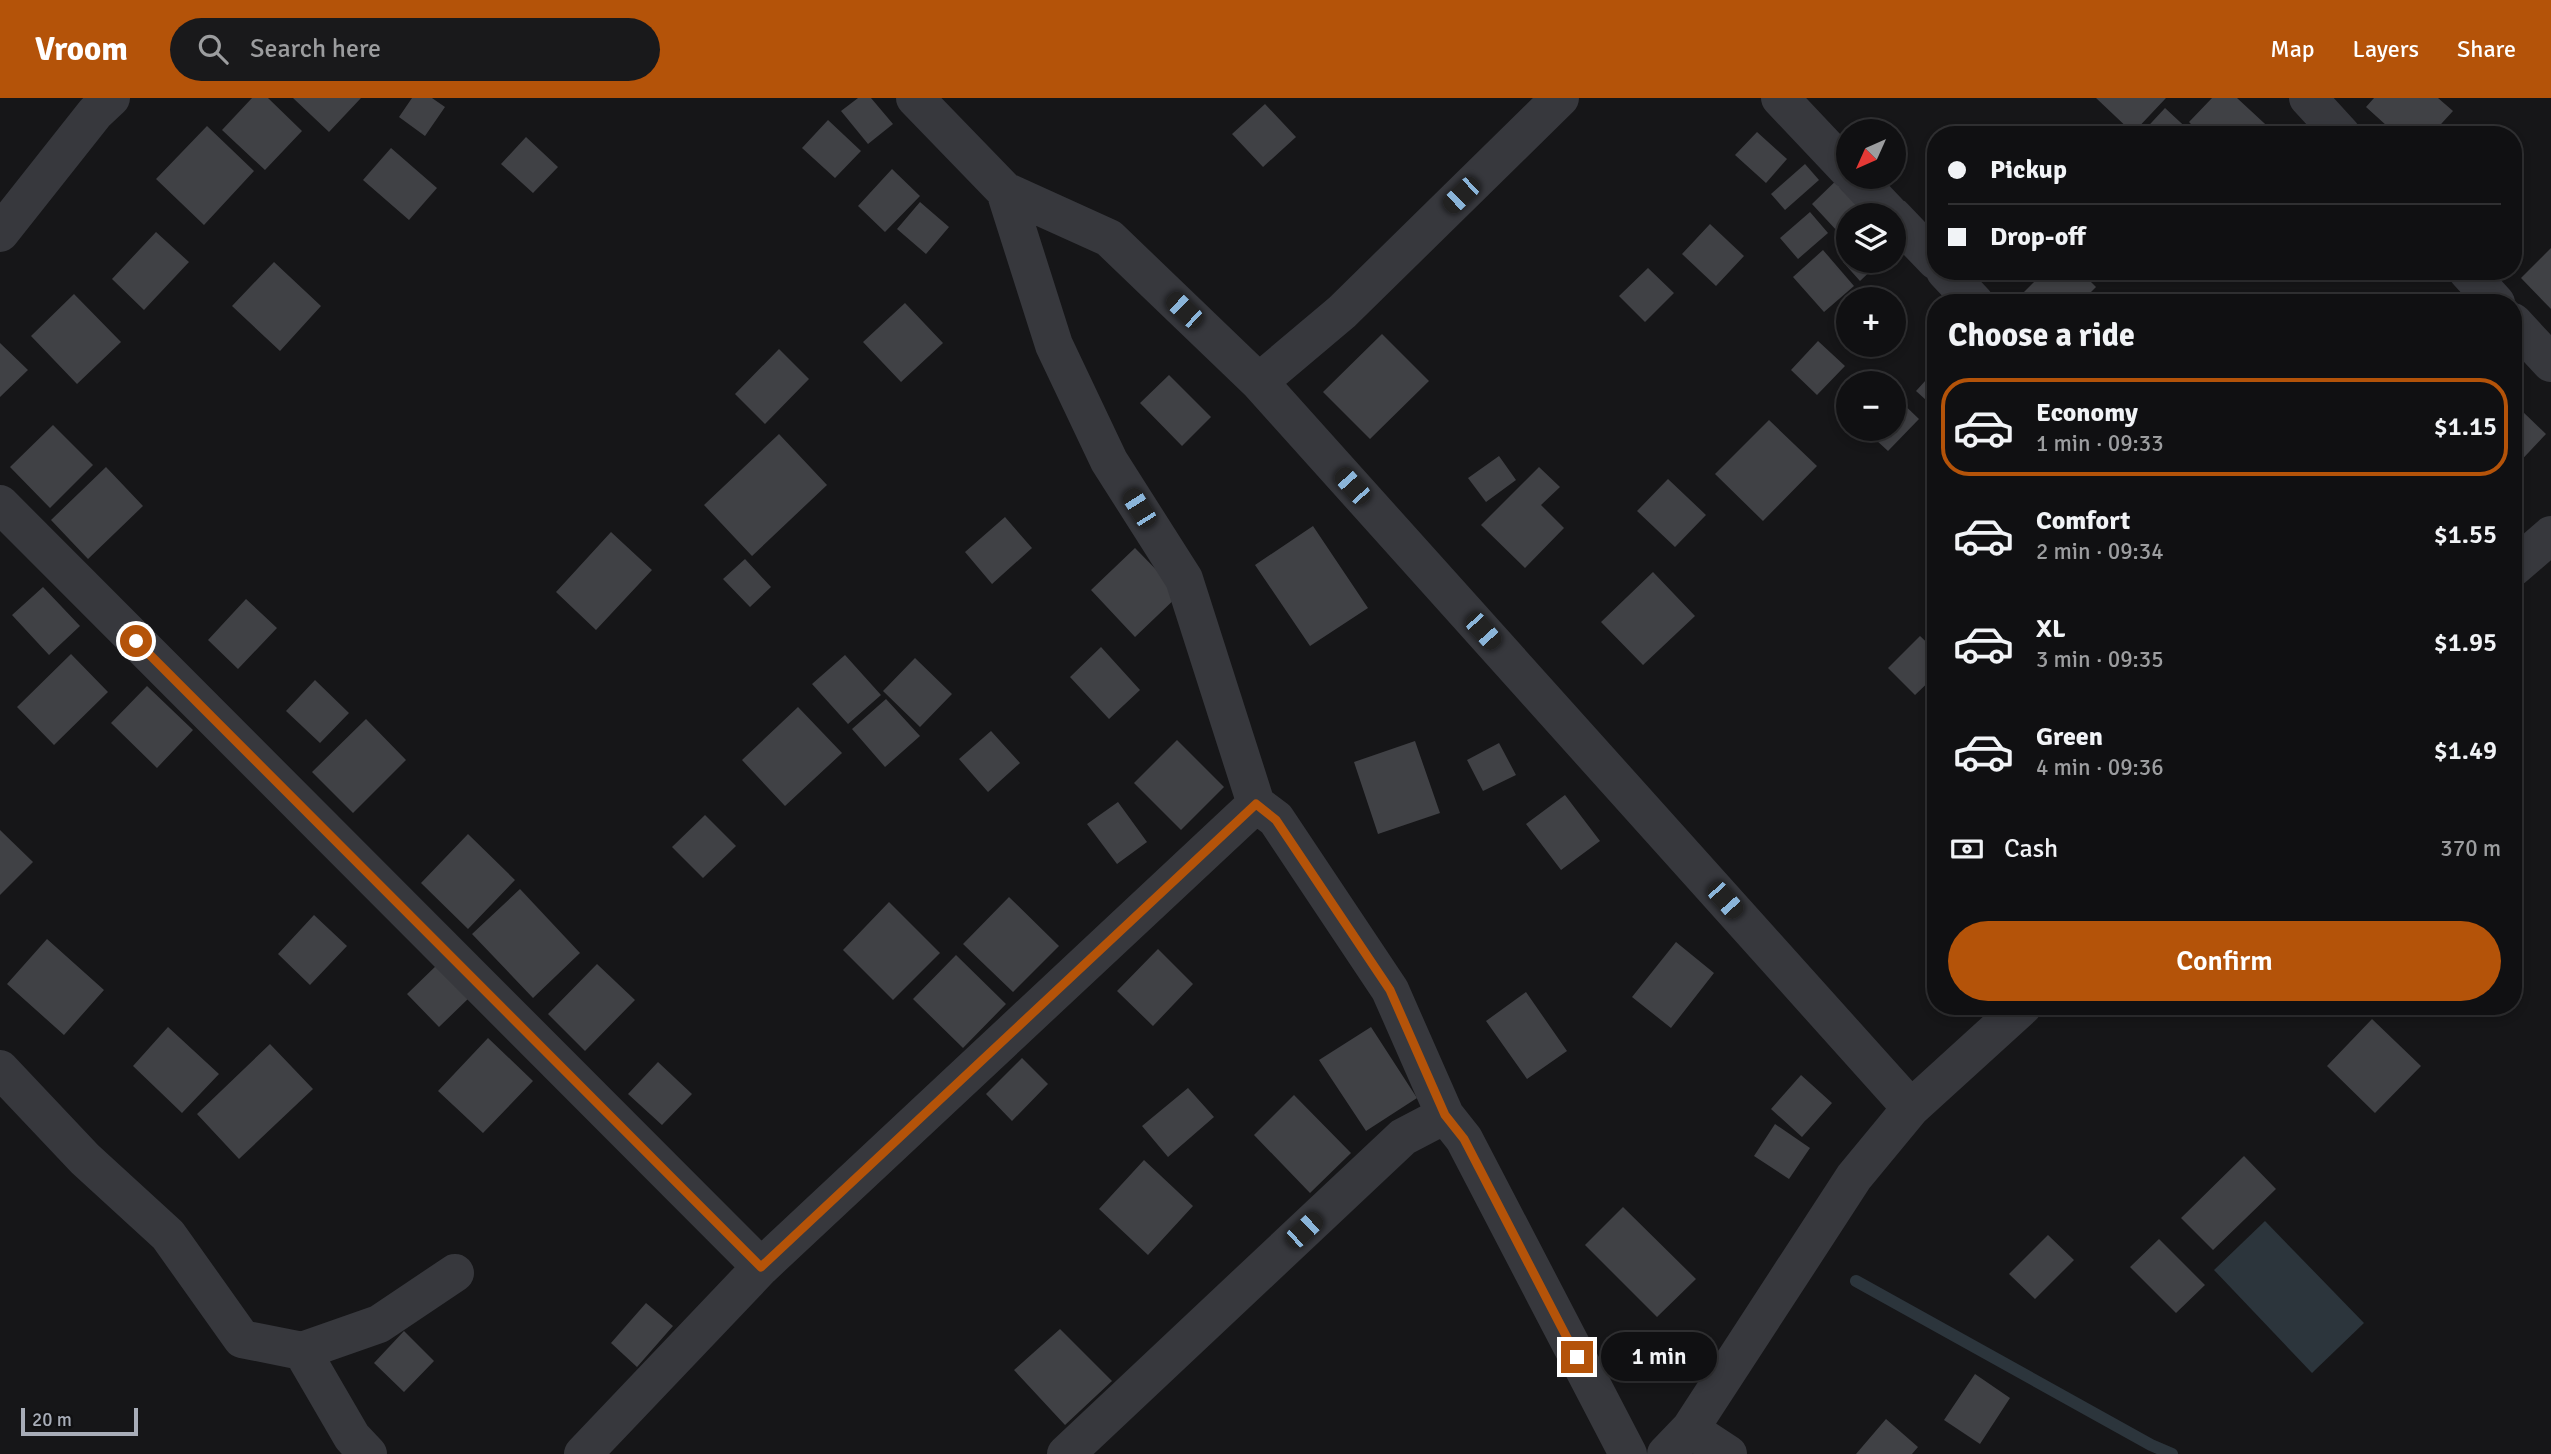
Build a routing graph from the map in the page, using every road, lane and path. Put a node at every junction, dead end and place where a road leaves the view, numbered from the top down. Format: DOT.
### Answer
graph roads {
  1 [pos="111,98"];
  2 [pos="915,98"];
  3 [pos="1560,98"];
  4 [pos="1780,98"];
  5 [pos="2308,98"];
  6 [pos="2334,126"];
  7 [pos="1836,157"];
  8 [pos="1866,189"];
  9 [pos="1005,191"];
  10 [pos="1880,203"];
  11 [pos="1906,230"];
  12 [pos="0,233"];
  13 [pos="1927,252"];
  14 [pos="1953,280"];
  15 [pos="2475,280"];
  16 [pos="1967,294"];
  17 [pos="2488,294"];
  18 [pos="2522,332"];
  19 [pos="2551,363"];
  20 [pos="1259,382"];
  21 [pos="0,504"];
  22 [pos="2551,535"];
  23 [pos="2522,560"];
  24 [pos="1256,804"];
  25 [pos="2013,1015"];
  26 [pos="0,1069"];
  27 [pos="1911,1108"];
  28 [pos="1445,1115"];
  29 [pos="761,1267"];
  30 [pos="455,1273"];
  31 [pos="302,1352"];
  32 [pos="1678,1441"];
  33 [pos="368,1454"];
  34 [pos="583,1454"];
  35 [pos="1066,1454"];
  36 [pos="1628,1454"];
  37 [pos="1728,1454"];
  1 -- 12 [label="street"];
  2 -- 9 [label="street"];
  3 -- 20 [label="street"];
  4 -- 7 [label="street"];
  5 -- 6 [label="street"];
  8 -- 10 [label="street"];
  9 -- 20 [label="street"];
  9 -- 24 [label="street"];
  11 -- 13 [label="street"];
  14 -- 16 [label="street"];
  15 -- 17 [label="street"];
  18 -- 19 [label="street"];
  20 -- 27 [label="street"];
  21 -- 29 [label="street"];
  22 -- 23 [label="street"];
  24 -- 28 [label="street"];
  24 -- 29 [label="street"];
  25 -- 27 [label="street"];
  26 -- 31 [label="street"];
  27 -- 32 [label="street"];
  28 -- 35 [label="street"];
  28 -- 36 [label="street"];
  29 -- 34 [label="street"];
  30 -- 31 [label="street"];
  31 -- 33 [label="street"];
  32 -- 37 [label="street"];
}
